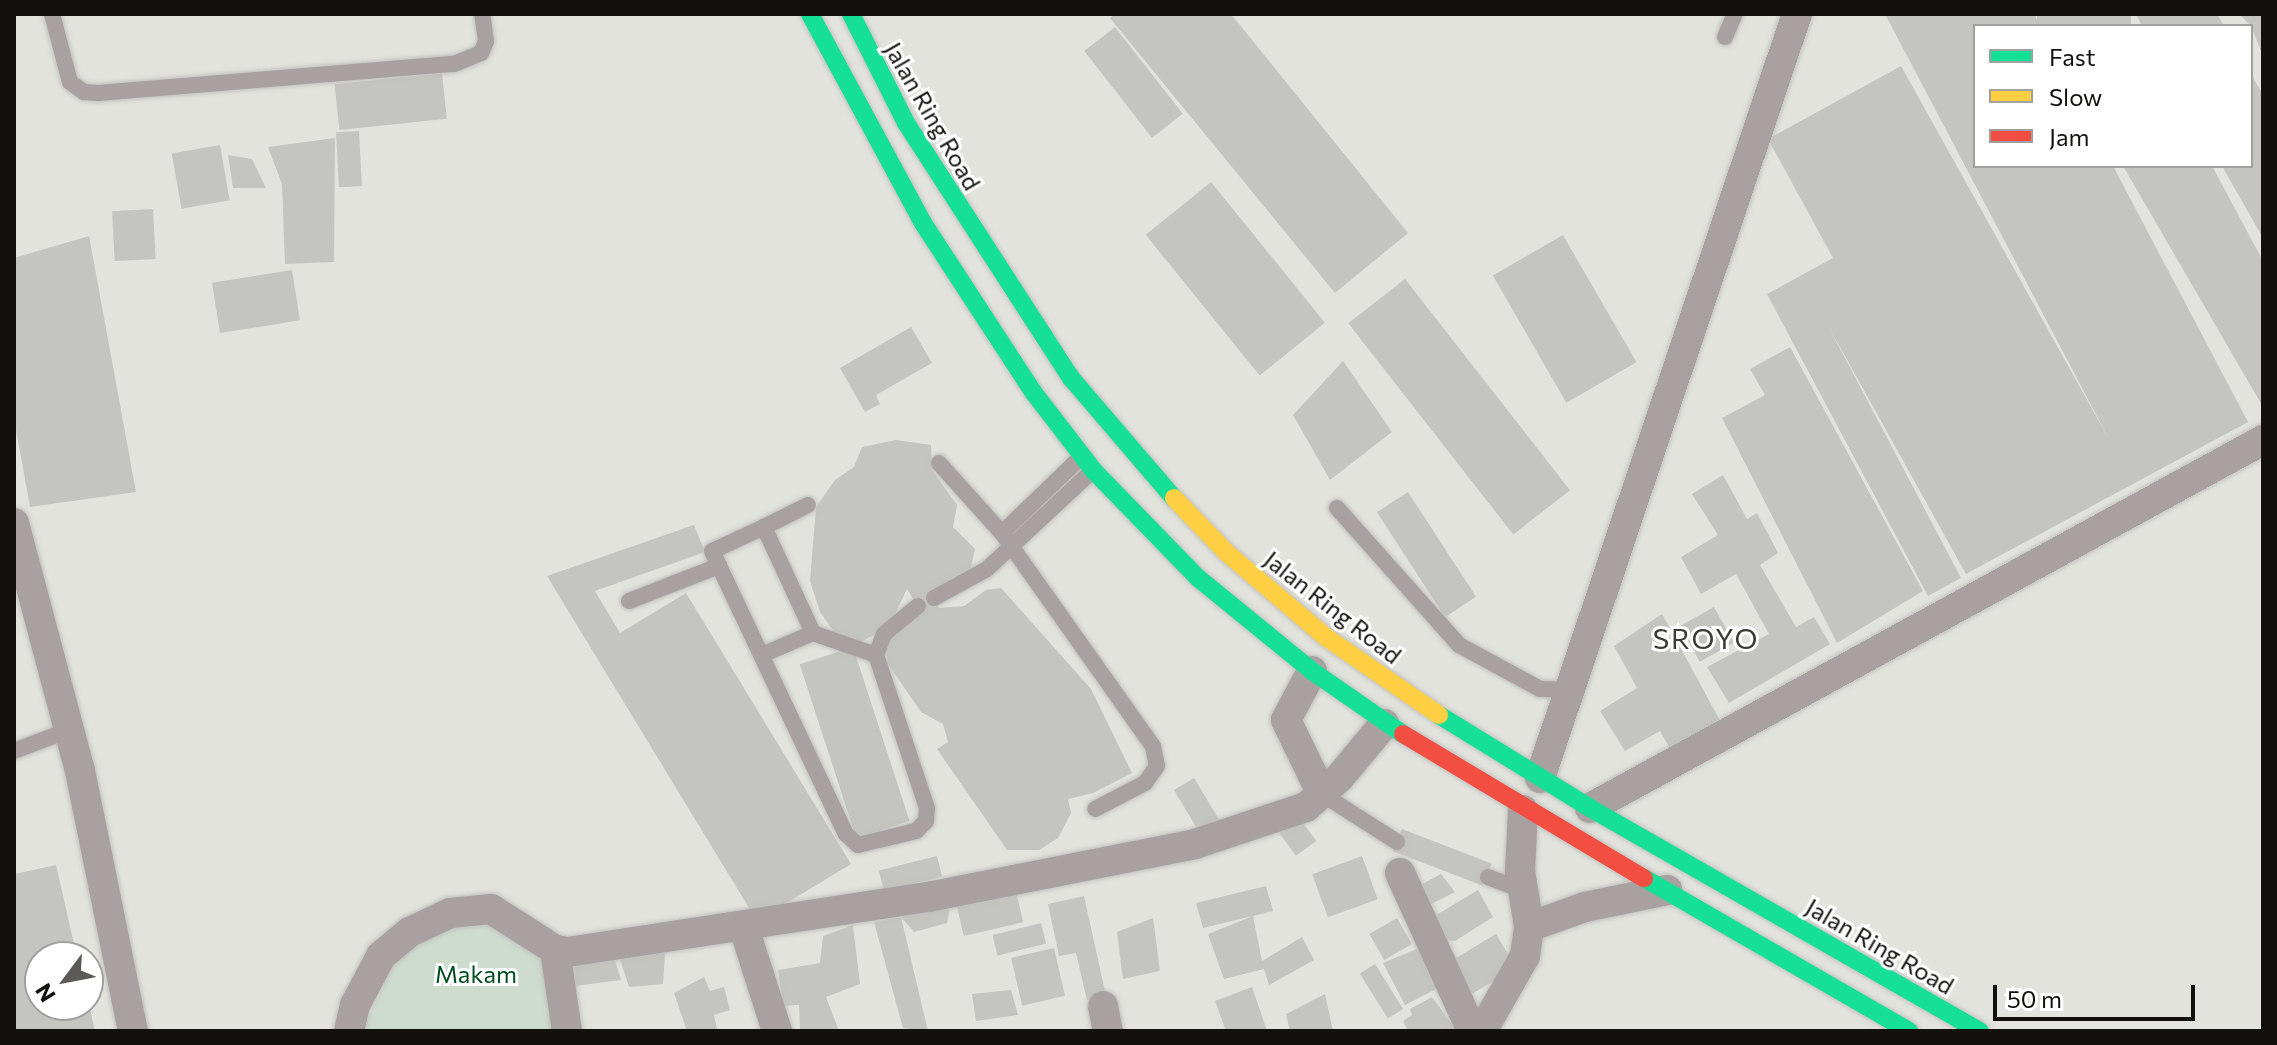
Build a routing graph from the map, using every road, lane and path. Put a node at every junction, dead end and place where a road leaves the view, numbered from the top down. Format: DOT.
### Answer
graph roads {
  1 [pos="52,14"];
  2 [pos="482,14"];
  3 [pos="810,14"];
  4 [pos="851,14"];
  5 [pos="1735,14"];
  6 [pos="1797,14"];
  7 [pos="1725,37"];
  8 [pos="2263,440"];
  9 [pos="939,463"];
  10 [pos="1088,463"];
  11 [pos="808,505"];
  12 [pos="1337,508"];
  13 [pos="14,523"];
  14 [pos="764,527"];
  15 [pos="1006,539"];
  16 [pos="719,566"];
  17 [pos="934,598"];
  18 [pos="629,601"];
  19 [pos="918,606"];
  20 [pos="813,633"];
  21 [pos="764,654"];
  22 [pos="876,655"];
  23 [pos="1312,671"];
  24 [pos="1569,690"];
  25 [pos="1384,724"];
  26 [pos="69,730"];
  27 [pos="14,751"];
  28 [pos="1540,778"];
  29 [pos="1322,794"];
  30 [pos="1590,808"];
  31 [pos="1095,809"];
  32 [pos="1523,810"];
  33 [pos="1397,842"];
  34 [pos="1400,873"];
  35 [pos="1488,877"];
  36 [pos="1667,890"];
  37 [pos="1524,891"];
  38 [pos="1529,927"];
  39 [pos="744,928"];
  40 [pos="555,950"];
  41 [pos="1888,981"];
  42 [pos="1870,1008"];
  43 [pos="133,1031"];
  44 [pos="349,1031"];
  45 [pos="567,1031"];
  46 [pos="777,1031"];
  47 [pos="1472,1031"];
  48 [pos="1482,1031"];
  49 [pos="1909,1031"];
  50 [pos="1980,1031"];
  1 -- 2 [label="lane"];
  3 -- 10 [label="highway"];
  4 -- 28 [label="highway, Jalan Ring Road"];
  5 -- 7 [label="lane"];
  6 -- 24 [label="street"];
  8 -- 30 [label="street"];
  9 -- 15 [label="lane"];
  10 -- 15 [label="lane"];
  10 -- 23 [label="highway"];
  11 -- 14 [label="lane"];
  12 -- 24 [label="lane"];
  13 -- 26 [label="street"];
  14 -- 16 [label="lane"];
  14 -- 20 [label="lane"];
  15 -- 17 [label="lane"];
  15 -- 31 [label="lane"];
  16 -- 18 [label="lane"];
  16 -- 21 [label="lane"];
  19 -- 22 [label="lane"];
  20 -- 21 [label="lane"];
  20 -- 22 [label="lane"];
  21 -- 22 [label="lane"];
  23 -- 25 [label="highway"];
  23 -- 29 [label="street"];
  24 -- 28 [label="street"];
  25 -- 29 [label="street"];
  25 -- 32 [label="highway"];
  26 -- 27 [label="lane"];
  26 -- 43 [label="street"];
  28 -- 30 [label="highway, Jalan Ring Road"];
  29 -- 33 [label="lane"];
  29 -- 39 [label="street"];
  30 -- 41 [label="highway, Jalan Ring Road"];
  32 -- 36 [label="highway"];
  32 -- 37 [label="street"];
  34 -- 47 [label="street"];
  35 -- 37 [label="lane"];
  36 -- 38 [label="street"];
  36 -- 42 [label="highway"];
  37 -- 38 [label="street"];
  38 -- 48 [label="street"];
  39 -- 40 [label="street"];
  39 -- 46 [label="street"];
  40 -- 44 [label="street"];
  40 -- 45 [label="street"];
  41 -- 42 [label="highway"];
  41 -- 50 [label="highway, Jalan Ring Road"];
  42 -- 49 [label="highway"];
}
